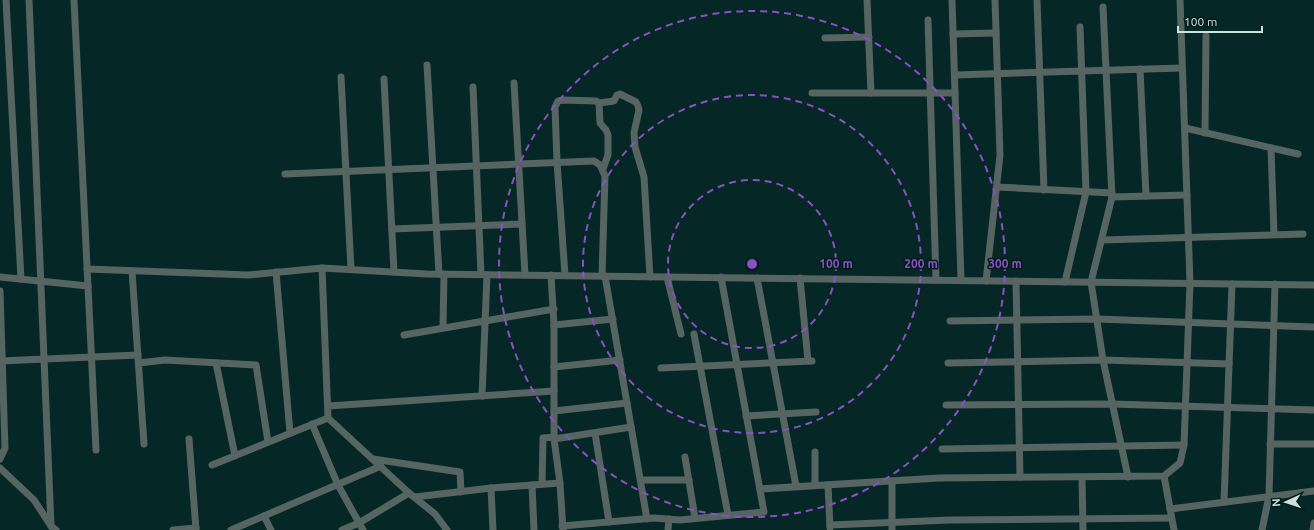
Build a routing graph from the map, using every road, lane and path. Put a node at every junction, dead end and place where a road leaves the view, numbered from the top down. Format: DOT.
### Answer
graph roads {
  1 [pos="6,0"];
  2 [pos="29,0"];
  3 [pos="74,0"];
  4 [pos="868,0"];
  5 [pos="952,0"];
  6 [pos="995,0"];
  7 [pos="1037,0"];
  8 [pos="1180,0"];
  9 [pos="1103,7"];
  10 [pos="928,20"];
  11 [pos="1080,27"];
  12 [pos="996,33"];
  13 [pos="953,34"];
  14 [pos="1206,36"];
  15 [pos="869,37"];
  16 [pos="825,38"];
  17 [pos="427,65"];
  18 [pos="1182,68"];
  19 [pos="1140,69"];
  20 [pos="1106,70"];
  21 [pos="1082,71"];
  22 [pos="1040,72"];
  23 [pos="998,74"];
  24 [pos="955,75"];
  25 [pos="341,77"];
  26 [pos="384,78"];
  27 [pos="514,83"];
  28 [pos="473,87"];
  29 [pos="812,93"];
  30 [pos="871,93"];
  31 [pos="930,93"];
  32 [pos="955,93"];
  33 [pos="599,103"];
  34 [pos="1185,128"];
  35 [pos="1205,133"];
  36 [pos="1271,148"];
  37 [pos="1298,154"];
  38 [pos="557,162"];
  39 [pos="519,164"];
  40 [pos="476,166"];
  41 [pos="433,167"];
  42 [pos="389,169"];
  43 [pos="603,169"];
  44 [pos="346,171"];
  45 [pos="285,174"];
  46 [pos="997,188"];
  47 [pos="1044,190"];
  48 [pos="1086,192"];
  49 [pos="1112,195"];
  50 [pos="1187,195"];
  51 [pos="1146,196"];
  52 [pos="522,224"];
  53 [pos="479,226"];
  54 [pos="436,227"];
  55 [pos="392,229"];
  56 [pos="1274,234"];
  57 [pos="1303,234"];
  58 [pos="1189,237"];
  59 [pos="1102,240"];
  60 [pos="322,268"];
  61 [pos="87,269"];
  62 [pos="351,270"];
  63 [pos="132,271"];
  64 [pos="276,272"];
  65 [pos="394,272"];
  66 [pos="442,274"];
  67 [pos="484,274"];
  68 [pos="525,275"];
  69 [pos="552,275"];
  70 [pos="565,276"];
  71 [pos="604,276"];
  72 [pos="650,276"];
  73 [pos="0,277"];
  74 [pos="667,277"];
  75 [pos="721,277"];
  76 [pos="757,278"];
  77 [pos="800,278"];
  78 [pos="21,279"];
  79 [pos="936,280"];
  80 [pos="962,280"];
  81 [pos="41,281"];
  82 [pos="986,281"];
  83 [pos="1016,281"];
  84 [pos="1065,282"];
  85 [pos="1091,282"];
  86 [pos="1190,283"];
  87 [pos="1232,284"];
  88 [pos="1275,284"];
  89 [pos="1314,285"];
  90 [pos="88,286"];
  91 [pos="0,291"];
  92 [pos="554,309"];
  93 [pos="613,319"];
  94 [pos="1097,319"];
  95 [pos="1017,320"];
  96 [pos="485,321"];
  97 [pos="950,321"];
  98 [pos="1189,323"];
  99 [pos="1230,324"];
  100 [pos="554,325"];
  101 [pos="1274,326"];
  102 [pos="1314,327"];
  103 [pos="443,328"];
  104 [pos="681,334"];
  105 [pos="694,334"];
  106 [pos="404,335"];
  107 [pos="138,355"];
  108 [pos="92,357"];
  109 [pos="44,359"];
  110 [pos="620,360"];
  111 [pos="1102,360"];
  112 [pos="1,361"];
  113 [pos="1018,361"];
  114 [pos="1187,362"];
  115 [pos="139,363"];
  116 [pos="216,363"];
  117 [pos="772,363"];
  118 [pos="948,363"];
  119 [pos="736,364"];
  120 [pos="1229,364"];
  121 [pos="700,366"];
  122 [pos="554,367"];
  123 [pos="661,368"];
  124 [pos="554,391"];
  125 [pos="482,396"];
  126 [pos="627,403"];
  127 [pos="1018,404"];
  128 [pos="1112,404"];
  129 [pos="946,405"];
  130 [pos="328,406"];
  131 [pos="1186,406"];
  132 [pos="1228,408"];
  133 [pos="1271,409"];
  134 [pos="1314,410"];
  135 [pos="554,411"];
  136 [pos="816,412"];
  137 [pos="782,414"];
  138 [pos="746,416"];
  139 [pos="328,418"];
  140 [pos="312,424"];
  141 [pos="632,427"];
  142 [pos="290,433"];
  143 [pos="594,433"];
  144 [pos="554,438"];
  145 [pos="189,439"];
  146 [pos="268,442"];
  147 [pos="144,444"];
  148 [pos="1270,444"];
  149 [pos="1314,444"];
  150 [pos="1184,445"];
  151 [pos="1121,446"];
  152 [pos="1019,448"];
  153 [pos="942,449"];
  154 [pos="96,450"];
  155 [pos="815,452"];
  156 [pos="235,456"];
  157 [pos="685,457"];
  158 [pos="0,459"];
  159 [pos="373,459"];
  160 [pos="212,465"];
  161 [pos="381,466"];
  162 [pos="0,468"];
  163 [pos="1164,476"];
  164 [pos="1020,477"];
  165 [pos="1082,477"];
  166 [pos="1128,477"];
  167 [pos="641,480"];
  168 [pos="689,480"];
  169 [pos="892,481"];
  170 [pos="560,483"];
  171 [pos="542,484"];
  172 [pos="828,484"];
  173 [pos="338,485"];
  174 [pos="532,485"];
  175 [pos="815,485"];
  176 [pos="796,486"];
  177 [pos="491,488"];
  178 [pos="760,489"];
  179 [pos="1314,491"];
  180 [pos="461,492"];
  181 [pos="412,495"];
  182 [pos="1269,496"];
  183 [pos="1224,502"];
  184 [pos="1170,509"];
  185 [pos="728,515"];
  186 [pos="264,516"];
  187 [pos="695,518"];
  188 [pos="1083,518"];
  189 [pos="1171,518"];
  190 [pos="647,519"];
  191 [pos="669,520"];
  192 [pos="609,522"];
  193 [pos="359,523"];
  194 [pos="1314,523"];
  195 [pos="892,526"];
  196 [pos="54,528"];
  197 [pos="563,528"];
  198 [pos="830,528"];
  199 [pos="196,529"];
  200 [pos="173,530"];
  201 [pos="231,530"];
  202 [pos="271,530"];
  203 [pos="342,530"];
  204 [pos="363,530"];
  205 [pos="446,530"];
  206 [pos="493,530"];
  207 [pos="534,530"];
  208 [pos="668,530"];
  209 [pos="1083,530"];
  210 [pos="1175,530"];
  211 [pos="1262,530"];
  212 [pos="1313,530"];
  1 -- 78 [label="street"];
  2 -- 81 [label="street"];
  3 -- 61 [label="street"];
  4 -- 15 [label="street"];
  5 -- 13 [label="street"];
  6 -- 12 [label="street"];
  7 -- 22 [label="street"];
  8 -- 18 [label="street"];
  9 -- 20 [label="street"];
  10 -- 31 [label="street"];
  11 -- 21 [label="street"];
  12 -- 13 [label="street"];
  12 -- 23 [label="street"];
  13 -- 24 [label="street"];
  14 -- 35 [label="street"];
  15 -- 16 [label="street"];
  15 -- 30 [label="street"];
  17 -- 41 [label="street"];
  18 -- 19 [label="street"];
  18 -- 34 [label="street"];
  19 -- 20 [label="street"];
  19 -- 51 [label="street"];
  20 -- 21 [label="street"];
  20 -- 49 [label="street"];
  21 -- 22 [label="street"];
  21 -- 48 [label="street"];
  22 -- 23 [label="street"];
  22 -- 47 [label="street"];
  23 -- 24 [label="street"];
  23 -- 46 [label="street"];
  24 -- 32 [label="street"];
  25 -- 44 [label="street"];
  26 -- 42 [label="street"];
  27 -- 39 [label="street"];
  28 -- 40 [label="street"];
  29 -- 30 [label="street"];
  30 -- 31 [label="street"];
  31 -- 32 [label="street"];
  31 -- 79 [label="street"];
  32 -- 80 [label="street"];
  33 -- 38 [label="street"];
  33 -- 43 [label="street"];
  33 -- 72 [label="street"];
  34 -- 35 [label="street"];
  34 -- 50 [label="street"];
  35 -- 36 [label="street"];
  36 -- 37 [label="street"];
  36 -- 56 [label="street"];
  38 -- 39 [label="street"];
  38 -- 43 [label="street"];
  38 -- 70 [label="street"];
  39 -- 40 [label="street"];
  39 -- 52 [label="street"];
  40 -- 41 [label="street"];
  40 -- 53 [label="street"];
  41 -- 42 [label="street"];
  41 -- 54 [label="street"];
  42 -- 44 [label="street"];
  42 -- 55 [label="street"];
  43 -- 71 [label="street"];
  44 -- 45 [label="street"];
  44 -- 62 [label="street"];
  46 -- 47 [label="street"];
  46 -- 82 [label="street"];
  47 -- 48 [label="street"];
  48 -- 49 [label="street"];
  48 -- 84 [label="street"];
  49 -- 51 [label="street"];
  49 -- 59 [label="street"];
  50 -- 51 [label="street"];
  50 -- 58 [label="street"];
  52 -- 53 [label="street"];
  52 -- 68 [label="street"];
  53 -- 54 [label="street"];
  53 -- 67 [label="street"];
  54 -- 55 [label="street"];
  54 -- 66 [label="street"];
  55 -- 65 [label="street"];
  56 -- 57 [label="street"];
  56 -- 58 [label="street"];
  58 -- 59 [label="street"];
  58 -- 86 [label="street"];
  59 -- 85 [label="street"];
  60 -- 62 [label="street"];
  60 -- 64 [label="street"];
  60 -- 130 [label="street"];
  61 -- 63 [label="street"];
  61 -- 90 [label="street"];
  62 -- 65 [label="street"];
  63 -- 64 [label="street"];
  63 -- 107 [label="street"];
  64 -- 142 [label="street"];
  65 -- 66 [label="street"];
  66 -- 67 [label="street"];
  66 -- 103 [label="street"];
  67 -- 68 [label="street"];
  67 -- 96 [label="street"];
  68 -- 69 [label="street"];
  69 -- 70 [label="street"];
  69 -- 92 [label="street"];
  70 -- 71 [label="street"];
  71 -- 72 [label="street"];
  71 -- 93 [label="street"];
  72 -- 74 [label="street"];
  73 -- 78 [label="street"];
  74 -- 75 [label="street"];
  74 -- 104 [label="street"];
  75 -- 76 [label="street"];
  75 -- 119 [label="street"];
  76 -- 77 [label="street"];
  76 -- 117 [label="street"];
  77 -- 79 [label="street"];
  77 -- 117 [label="street"];
  78 -- 81 [label="street"];
  79 -- 80 [label="street"];
  80 -- 82 [label="street"];
  81 -- 90 [label="street"];
  81 -- 109 [label="street"];
  82 -- 83 [label="street"];
  83 -- 84 [label="street"];
  83 -- 95 [label="street"];
  84 -- 85 [label="street"];
  85 -- 86 [label="street"];
  85 -- 94 [label="street"];
  86 -- 87 [label="street"];
  86 -- 98 [label="street"];
  87 -- 88 [label="street"];
  87 -- 99 [label="street"];
  88 -- 89 [label="street"];
  88 -- 101 [label="street"];
  90 -- 108 [label="street"];
  91 -- 112 [label="street"];
  92 -- 96 [label="street"];
  92 -- 100 [label="street"];
  93 -- 100 [label="street"];
  93 -- 110 [label="street"];
  94 -- 95 [label="street"];
  94 -- 98 [label="street"];
  94 -- 111 [label="street"];
  95 -- 97 [label="street"];
  95 -- 113 [label="street"];
  96 -- 103 [label="street"];
  96 -- 125 [label="street"];
  98 -- 99 [label="street"];
  98 -- 114 [label="street"];
  99 -- 101 [label="street"];
  99 -- 120 [label="street"];
  100 -- 122 [label="street"];
  101 -- 102 [label="street"];
  101 -- 133 [label="street"];
  103 -- 106 [label="street"];
  105 -- 121 [label="street"];
  107 -- 108 [label="street"];
  107 -- 115 [label="street"];
  108 -- 109 [label="street"];
  108 -- 154 [label="street"];
  109 -- 112 [label="street"];
  109 -- 196 [label="street"];
  110 -- 122 [label="street"];
  110 -- 126 [label="street"];
  111 -- 113 [label="street"];
  111 -- 114 [label="street"];
  111 -- 128 [label="street"];
  112 -- 158 [label="street"];
  113 -- 118 [label="street"];
  113 -- 127 [label="street"];
  114 -- 120 [label="street"];
  114 -- 131 [label="street"];
  115 -- 116 [label="street"];
  115 -- 147 [label="street"];
  116 -- 146 [label="street"];
  116 -- 156 [label="street"];
  117 -- 119 [label="street"];
  117 -- 137 [label="street"];
  119 -- 121 [label="street"];
  119 -- 138 [label="street"];
  120 -- 132 [label="street"];
  121 -- 123 [label="street"];
  121 -- 185 [label="street"];
  122 -- 124 [label="street"];
  124 -- 125 [label="street"];
  124 -- 135 [label="street"];
  125 -- 130 [label="street"];
  126 -- 135 [label="street"];
  126 -- 141 [label="street"];
  127 -- 128 [label="street"];
  127 -- 129 [label="street"];
  127 -- 152 [label="street"];
  128 -- 131 [label="street"];
  128 -- 151 [label="street"];
  130 -- 139 [label="street"];
  131 -- 132 [label="street"];
  131 -- 150 [label="street"];
  132 -- 133 [label="street"];
  132 -- 183 [label="street"];
  133 -- 134 [label="street"];
  133 -- 148 [label="street"];
  135 -- 144 [label="street"];
  136 -- 137 [label="street"];
  137 -- 138 [label="street"];
  137 -- 176 [label="street"];
  138 -- 178 [label="street"];
  139 -- 140 [label="street"];
  139 -- 159 [label="street"];
  140 -- 142 [label="street"];
  140 -- 173 [label="street"];
  141 -- 143 [label="street"];
  141 -- 167 [label="street"];
  142 -- 146 [label="street"];
  143 -- 144 [label="street"];
  143 -- 192 [label="street"];
  144 -- 170 [label="street"];
  144 -- 171 [label="street"];
  145 -- 199 [label="street"];
  146 -- 156 [label="street"];
  148 -- 149 [label="street"];
  148 -- 182 [label="street"];
  150 -- 151 [label="street"];
  150 -- 163 [label="street"];
  151 -- 152 [label="street"];
  151 -- 166 [label="street"];
  152 -- 153 [label="street"];
  152 -- 164 [label="street"];
  155 -- 175 [label="street"];
  156 -- 160 [label="street"];
  157 -- 168 [label="street"];
  159 -- 161 [label="street"];
  159 -- 180 [label="street"];
  161 -- 173 [label="street"];
  161 -- 181 [label="street"];
  162 -- 196 [label="street"];
  163 -- 166 [label="street"];
  163 -- 184 [label="street"];
  164 -- 165 [label="street"];
  164 -- 169 [label="street"];
  165 -- 166 [label="street"];
  165 -- 188 [label="street"];
  167 -- 168 [label="street"];
  167 -- 190 [label="street"];
  168 -- 187 [label="street"];
  169 -- 172 [label="street"];
  169 -- 195 [label="street"];
  170 -- 171 [label="street"];
  170 -- 197 [label="street"];
  171 -- 174 [label="street"];
  172 -- 175 [label="street"];
  172 -- 198 [label="street"];
  173 -- 186 [label="street"];
  173 -- 193 [label="street"];
  174 -- 177 [label="street"];
  174 -- 207 [label="street"];
  175 -- 176 [label="street"];
  176 -- 178 [label="street"];
  177 -- 180 [label="street"];
  177 -- 206 [label="street"];
  178 -- 185 [label="street"];
  179 -- 182 [label="street"];
  180 -- 181 [label="street"];
  181 -- 193 [label="street"];
  181 -- 205 [label="street"];
  182 -- 183 [label="street"];
  182 -- 211 [label="street"];
  183 -- 184 [label="street"];
  184 -- 189 [label="street"];
  185 -- 187 [label="street"];
  186 -- 201 [label="street"];
  186 -- 202 [label="street"];
  187 -- 191 [label="street"];
  188 -- 189 [label="street"];
  188 -- 195 [label="street"];
  188 -- 209 [label="street"];
  189 -- 210 [label="street"];
  190 -- 191 [label="street"];
  190 -- 192 [label="street"];
  191 -- 208 [label="street"];
  192 -- 197 [label="street"];
  193 -- 203 [label="street"];
  193 -- 204 [label="street"];
  194 -- 212 [label="street"];
  195 -- 198 [label="street"];
  199 -- 200 [label="street"];
}
